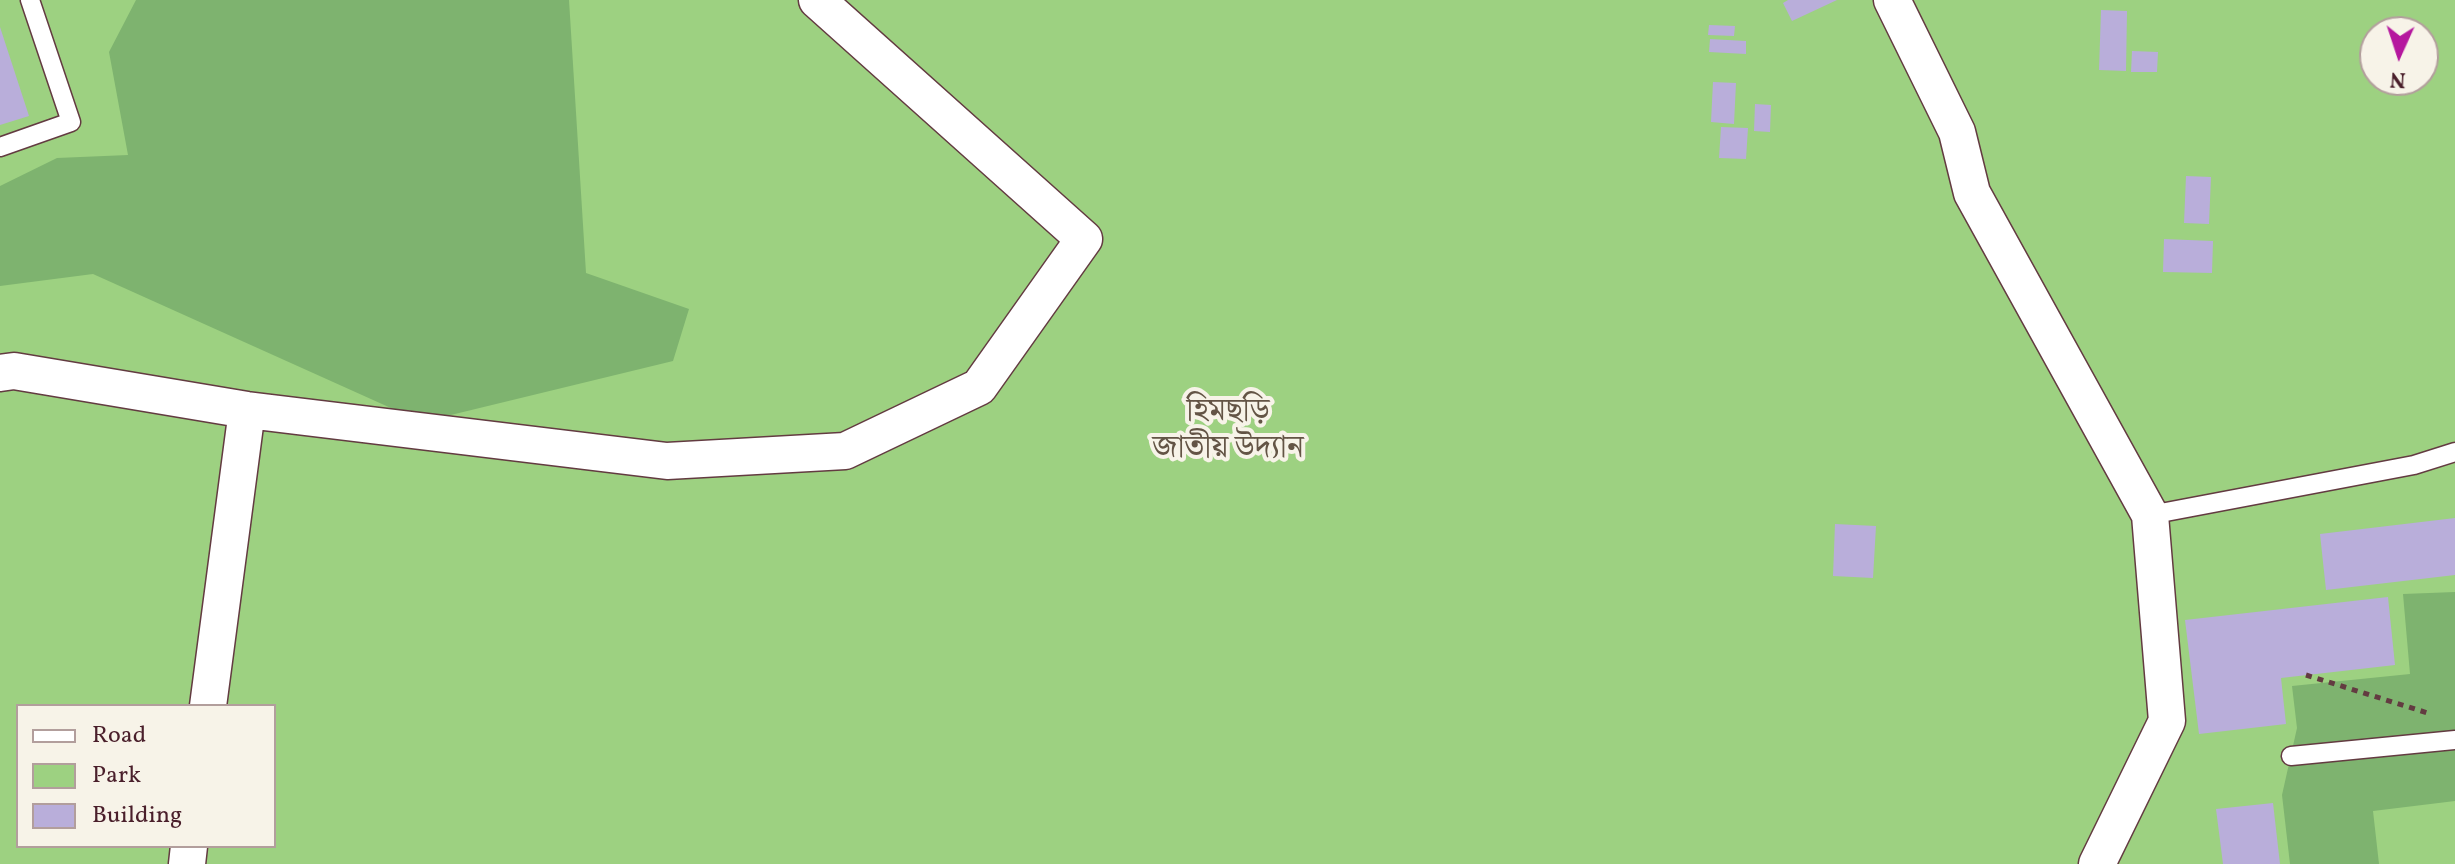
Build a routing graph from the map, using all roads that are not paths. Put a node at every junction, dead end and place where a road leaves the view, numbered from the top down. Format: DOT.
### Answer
graph roads {
  1 [pos="30,0"];
  2 [pos="817,0"];
  3 [pos="1892,0"];
  4 [pos="0,147"];
  5 [pos="0,373"];
  6 [pos="247,410"];
  7 [pos="2455,452"];
  8 [pos="2150,515"];
  9 [pos="208,704"];
  10 [pos="2455,740"];
  11 [pos="2291,756"];
  12 [pos="2097,864"];
  1 -- 4 [label="lane"];
  2 -- 6 [label="street"];
  3 -- 8 [label="street"];
  5 -- 6 [label="street"];
  6 -- 9 [label="street"];
  7 -- 8 [label="lane"];
  8 -- 12 [label="street"];
  10 -- 11 [label="lane"];
}
